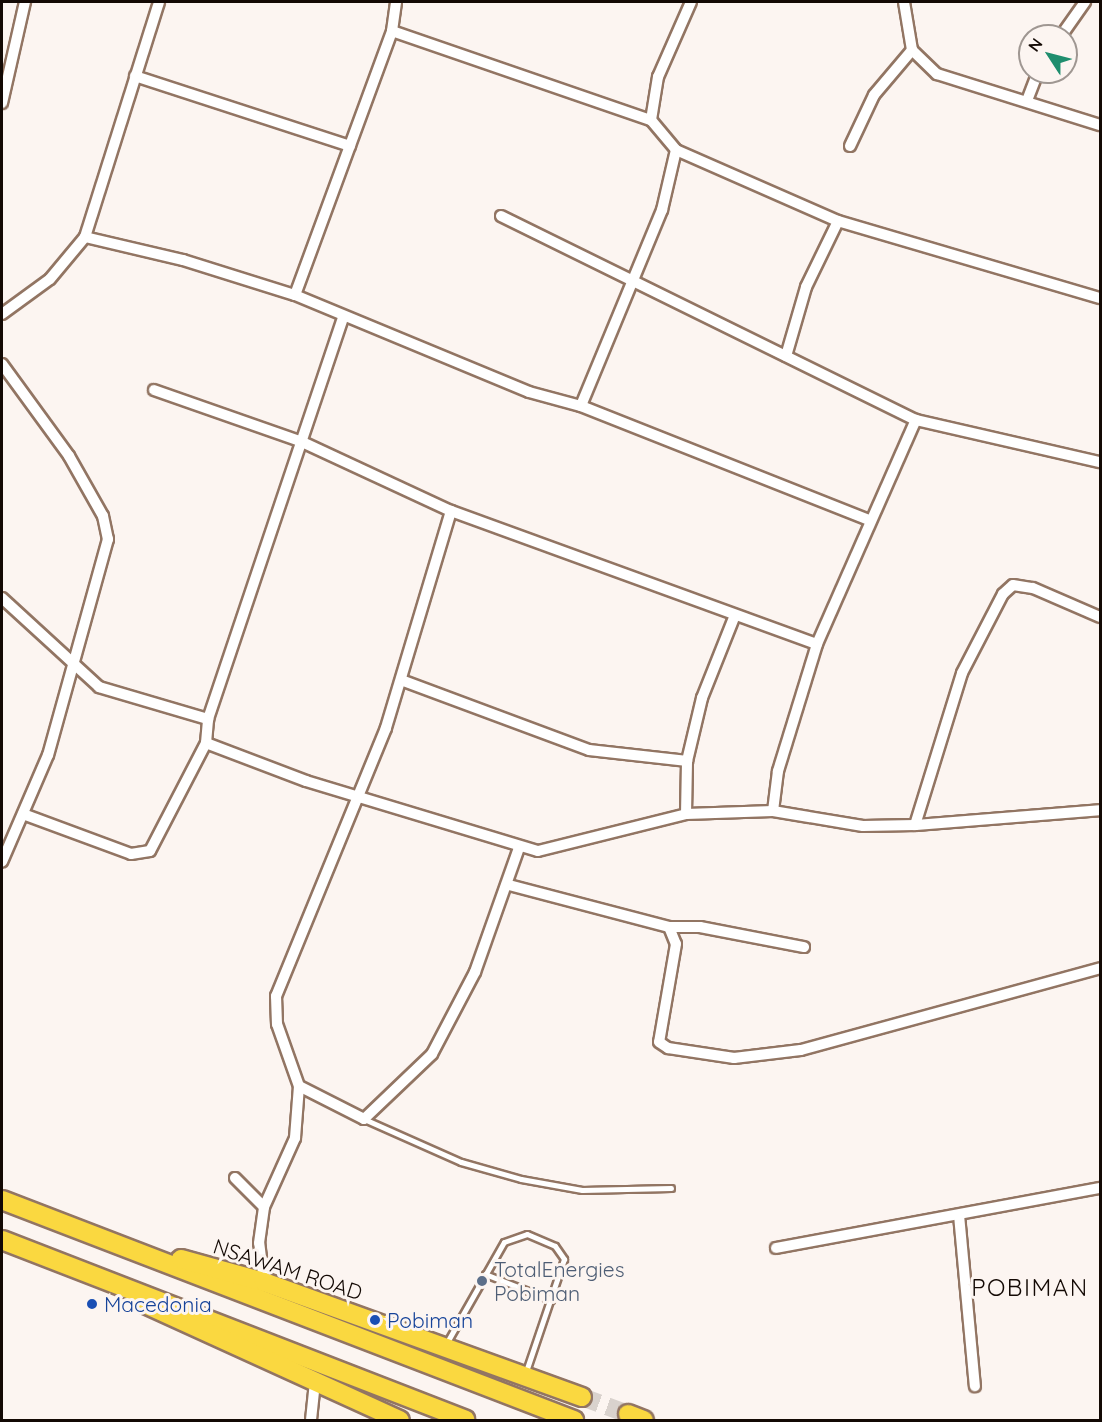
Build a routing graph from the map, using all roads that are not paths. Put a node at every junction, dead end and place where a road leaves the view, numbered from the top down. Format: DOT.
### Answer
graph roads {
  1 [pos="25,2"];
  2 [pos="159,2"];
  3 [pos="396,2"];
  4 [pos="691,2"];
  5 [pos="904,2"];
  6 [pos="1085,2"];
  7 [pos="1069,24"];
  8 [pos="392,31"];
  9 [pos="912,50"];
  10 [pos="135,76"];
  11 [pos="1033,84"];
  12 [pos="1028,98"];
  13 [pos="2,103"];
  14 [pos="651,120"];
  15 [pos="1101,125"];
  16 [pos="350,146"];
  17 [pos="850,146"];
  18 [pos="676,150"];
  19 [pos="501,216"];
  20 [pos="838,221"];
  21 [pos="85,237"];
  22 [pos="632,282"];
  23 [pos="295,295"];
  24 [pos="1101,298"];
  25 [pos="2,314"];
  26 [pos="343,317"];
  27 [pos="786,356"];
  28 [pos="2,364"];
  29 [pos="154,390"];
  30 [pos="581,406"];
  31 [pos="916,420"];
  32 [pos="300,441"];
  33 [pos="1101,462"];
  34 [pos="451,511"];
  35 [pos="869,520"];
  36 [pos="2,598"];
  37 [pos="735,615"];
  38 [pos="1101,617"];
  39 [pos="817,644"];
  40 [pos="75,668"];
  41 [pos="401,680"];
  42 [pos="208,719"];
  43 [pos="206,743"];
  44 [pos="687,761"];
  45 [pos="360,797"];
  46 [pos="1101,810"];
  47 [pos="773,811"];
  48 [pos="23,814"];
  49 [pos="686,814"];
  50 [pos="915,825"];
  51 [pos="519,848"];
  52 [pos="2,862"];
  53 [pos="509,885"];
  54 [pos="669,927"];
  55 [pos="804,947"];
  56 [pos="1101,968"];
  57 [pos="299,1086"];
  58 [pos="364,1119"];
  59 [pos="235,1178"];
  60 [pos="671,1188"];
  61 [pos="1101,1188"];
  62 [pos="2,1200"];
  63 [pos="264,1207"];
  64 [pos="959,1215"];
  65 [pos="78,1229"];
  66 [pos="2,1240"];
  67 [pos="776,1248"];
  68 [pos="485,1274"];
  69 [pos="105,1280"];
  70 [pos="264,1282"];
  71 [pos="551,1300"];
  72 [pos="445,1346"];
  73 [pos="524,1374"];
  74 [pos="315,1382"];
  75 [pos="975,1386"];
  76 [pos="582,1397"];
  77 [pos="311,1420"];
  78 [pos="400,1420"];
  79 [pos="465,1420"];
  80 [pos="574,1420"];
  1 -- 13 [label="street"];
  2 -- 10 [label="street"];
  3 -- 8 [label="street"];
  4 -- 14 [label="street"];
  5 -- 9 [label="street"];
  6 -- 7 [label="street"];
  8 -- 14 [label="street"];
  8 -- 16 [label="street"];
  9 -- 12 [label="street"];
  9 -- 17 [label="street"];
  10 -- 16 [label="street"];
  10 -- 21 [label="street"];
  11 -- 12 [label="street"];
  12 -- 15 [label="street"];
  14 -- 18 [label="street"];
  16 -- 23 [label="street"];
  18 -- 20 [label="street"];
  18 -- 22 [label="street"];
  19 -- 22 [label="street"];
  20 -- 24 [label="street"];
  20 -- 27 [label="street"];
  21 -- 23 [label="street"];
  21 -- 25 [label="street"];
  22 -- 27 [label="street"];
  22 -- 30 [label="street"];
  23 -- 26 [label="street"];
  26 -- 30 [label="street"];
  26 -- 32 [label="street"];
  27 -- 31 [label="street"];
  28 -- 40 [label="street"];
  29 -- 32 [label="street"];
  30 -- 35 [label="street"];
  31 -- 33 [label="street"];
  31 -- 35 [label="street"];
  32 -- 34 [label="street"];
  32 -- 42 [label="street"];
  34 -- 37 [label="street"];
  34 -- 41 [label="street"];
  35 -- 39 [label="street"];
  36 -- 40 [label="street"];
  37 -- 39 [label="street"];
  37 -- 44 [label="street"];
  38 -- 50 [label="street"];
  39 -- 47 [label="street"];
  40 -- 42 [label="street"];
  40 -- 48 [label="street"];
  41 -- 44 [label="street"];
  41 -- 45 [label="street"];
  42 -- 43 [label="street"];
  43 -- 45 [label="street"];
  43 -- 48 [label="street"];
  44 -- 49 [label="street"];
  45 -- 51 [label="street"];
  45 -- 57 [label="street"];
  46 -- 50 [label="street"];
  47 -- 49 [label="street"];
  47 -- 50 [label="street"];
  48 -- 52 [label="street"];
  49 -- 51 [label="street"];
  51 -- 53 [label="street"];
  53 -- 54 [label="street"];
  53 -- 58 [label="street"];
  54 -- 55 [label="street"];
  54 -- 56 [label="street"];
  57 -- 58 [label="street"];
  57 -- 63 [label="street"];
  58 -- 60 [label="lane"];
  59 -- 63 [label="street"];
  61 -- 64 [label="street"];
  62 -- 65 [label="highway, NSAWAM ROAD"];
  63 -- 70 [label="street"];
  64 -- 67 [label="street"];
  64 -- 75 [label="street"];
  65 -- 70 [label="highway, NSAWAM ROAD"];
  65 -- 80 [label="highway, NSAWAM ROAD"];
  66 -- 69 [label="highway"];
  68 -- 71 [label="lane"];
  68 -- 71 [label="lane"];
  68 -- 72 [label="lane"];
  69 -- 74 [label="highway"];
  69 -- 79 [label="highway"];
  70 -- 72 [label="highway, NSAWAM ROAD"];
  71 -- 73 [label="lane"];
  72 -- 73 [label="highway, NSAWAM ROAD"];
  73 -- 76 [label="highway, NSAWAM ROAD"];
  74 -- 77 [label="street"];
  74 -- 78 [label="highway"];
}
